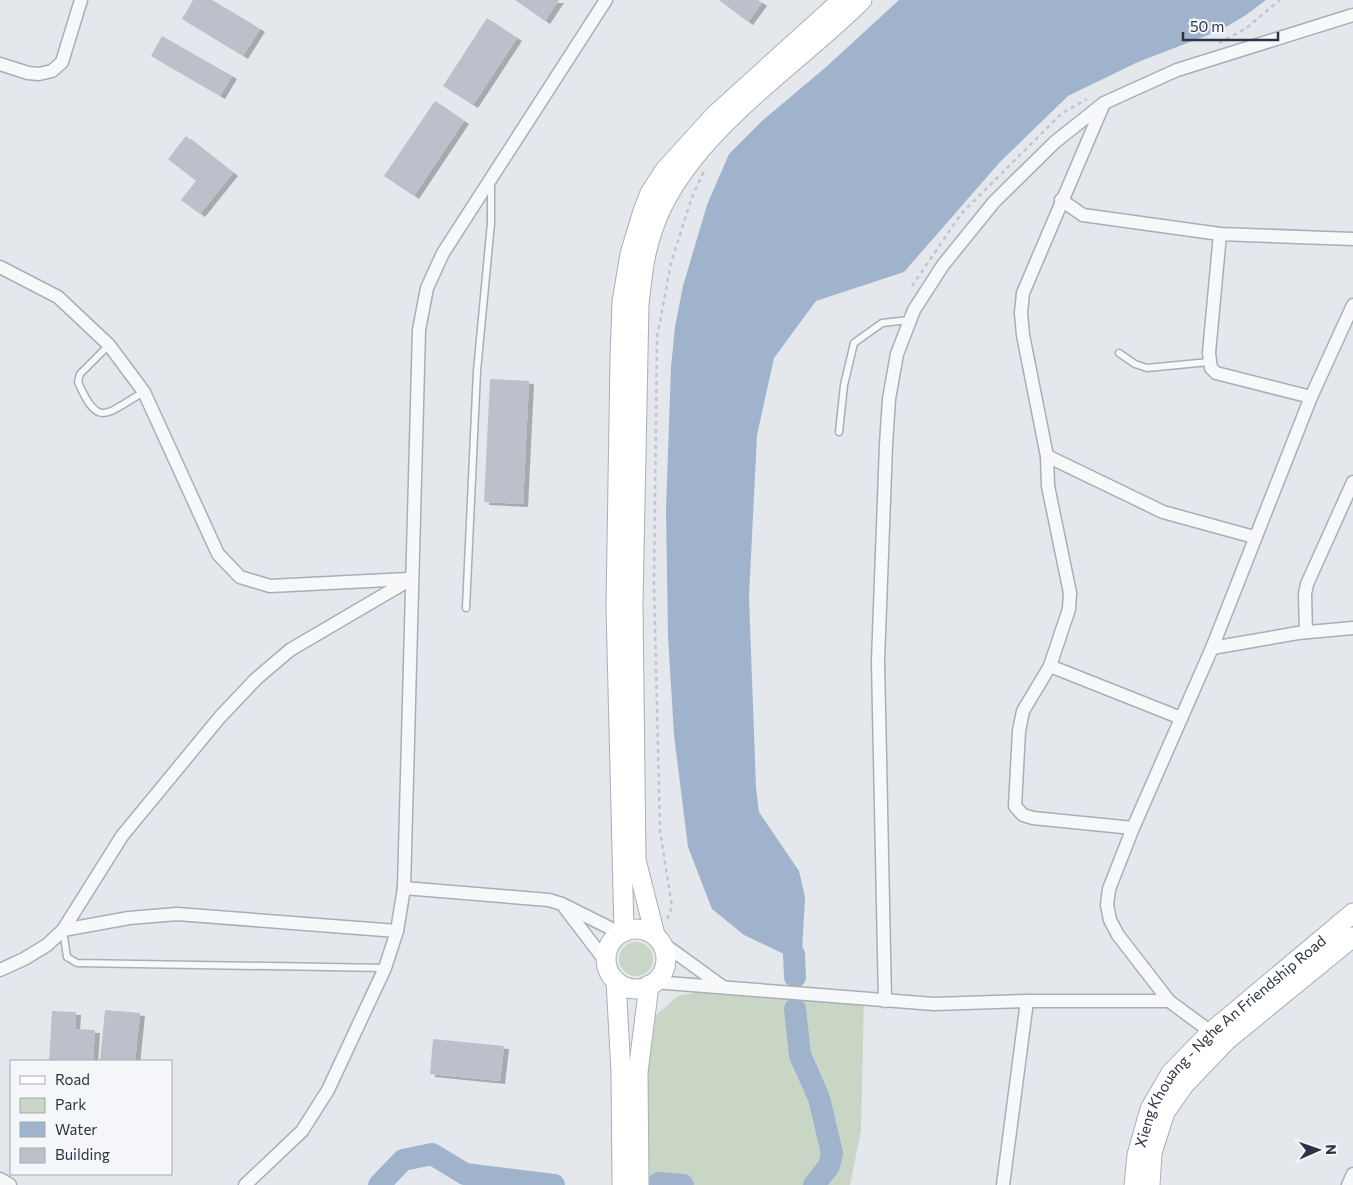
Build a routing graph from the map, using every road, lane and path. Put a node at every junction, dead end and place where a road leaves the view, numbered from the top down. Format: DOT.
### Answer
graph roads {
  1 [pos="81,0"];
  2 [pos="606,0"];
  3 [pos="842,0"];
  4 [pos="862,0"];
  5 [pos="1353,15"];
  6 [pos="0,64"];
  7 [pos="1104,103"];
  8 [pos="708,163"];
  9 [pos="491,179"];
  10 [pos="1061,200"];
  11 [pos="1220,234"];
  12 [pos="1353,239"];
  13 [pos="0,268"];
  14 [pos="1353,305"];
  15 [pos="911,319"];
  16 [pos="1350,319"];
  17 [pos="110,345"];
  18 [pos="1119,353"];
  19 [pos="1209,362"];
  20 [pos="144,392"];
  21 [pos="1311,396"];
  22 [pos="839,432"];
  23 [pos="1047,456"];
  24 [pos="1353,482"];
  25 [pos="1254,537"];
  26 [pos="411,578"];
  27 [pos="466,608"];
  28 [pos="1353,628"];
  29 [pos="1306,632"];
  30 [pos="1212,648"];
  31 [pos="1050,666"];
  32 [pos="1181,718"];
  33 [pos="1132,828"];
  34 [pos="404,888"];
  35 [pos="562,904"];
  36 [pos="1353,913"];
  37 [pos="63,930"];
  38 [pos="397,931"];
  39 [pos="622,932"];
  40 [pos="1353,937"];
  41 [pos="658,939"];
  42 [pos="607,963"];
  43 [pos="385,968"];
  44 [pos="0,970"];
  45 [pos="616,981"];
  46 [pos="652,983"];
  47 [pos="724,987"];
  48 [pos="885,1001"];
  49 [pos="1027,1001"];
  50 [pos="1169,1001"];
  51 [pos="1211,1032"];
  52 [pos="1353,1174"];
  53 [pos="0,1180"];
  54 [pos="10,1185"];
  55 [pos="245,1185"];
  56 [pos="622,1185"];
  57 [pos="640,1185"];
  58 [pos="1003,1185"];
  59 [pos="1134,1185"];
  60 [pos="1150,1185"];
  61 [pos="1348,1185"];
  1 -- 6 [label="street"];
  2 -- 9 [label="street"];
  3 -- 39 [label="street"];
  4 -- 41 [label="street"];
  5 -- 7 [label="street"];
  7 -- 10 [label="street"];
  7 -- 15 [label="street"];
  8 -- 41 [label="path"];
  9 -- 26 [label="street"];
  9 -- 27 [label="lane"];
  10 -- 11 [label="street"];
  10 -- 23 [label="street"];
  11 -- 12 [label="street"];
  11 -- 19 [label="street"];
  13 -- 17 [label="street"];
  14 -- 16 [label="street"];
  15 -- 22 [label="lane"];
  15 -- 48 [label="street"];
  16 -- 21 [label="street"];
  17 -- 20 [label="street"];
  17 -- 20 [label="lane"];
  18 -- 19 [label="lane"];
  19 -- 21 [label="street"];
  20 -- 26 [label="street"];
  21 -- 25 [label="street"];
  23 -- 25 [label="street"];
  23 -- 31 [label="street"];
  24 -- 29 [label="street"];
  25 -- 30 [label="street"];
  26 -- 34 [label="street"];
  26 -- 37 [label="street"];
  28 -- 29 [label="street"];
  29 -- 30 [label="street"];
  30 -- 32 [label="street"];
  31 -- 32 [label="street"];
  31 -- 33 [label="street"];
  32 -- 33 [label="street"];
  33 -- 50 [label="street"];
  34 -- 35 [label="street"];
  34 -- 38 [label="street"];
  35 -- 39 [label="street"];
  35 -- 42 [label="street"];
  36 -- 51 [label="street, Xieng Khouang - Nghe An Friendship Road"];
  37 -- 38 [label="street"];
  37 -- 43 [label="lane"];
  37 -- 44 [label="street"];
  38 -- 43 [label="street"];
  39 -- 41 [label="street"];
  39 -- 42 [label="street"];
  40 -- 60 [label="street, Xieng Khouang - Nghe An Friendship Road"];
  41 -- 46 [label="street"];
  41 -- 47 [label="street"];
  42 -- 45 [label="street"];
  43 -- 55 [label="street"];
  45 -- 46 [label="street"];
  45 -- 56 [label="street"];
  46 -- 47 [label="street"];
  46 -- 57 [label="street"];
  47 -- 48 [label="street"];
  48 -- 49 [label="street"];
  49 -- 50 [label="street"];
  49 -- 58 [label="street"];
  50 -- 51 [label="street"];
  51 -- 59 [label="street, Xieng Khouang - Nghe An Friendship Road"];
  52 -- 61 [label="street"];
  53 -- 54 [label="street"];
}
